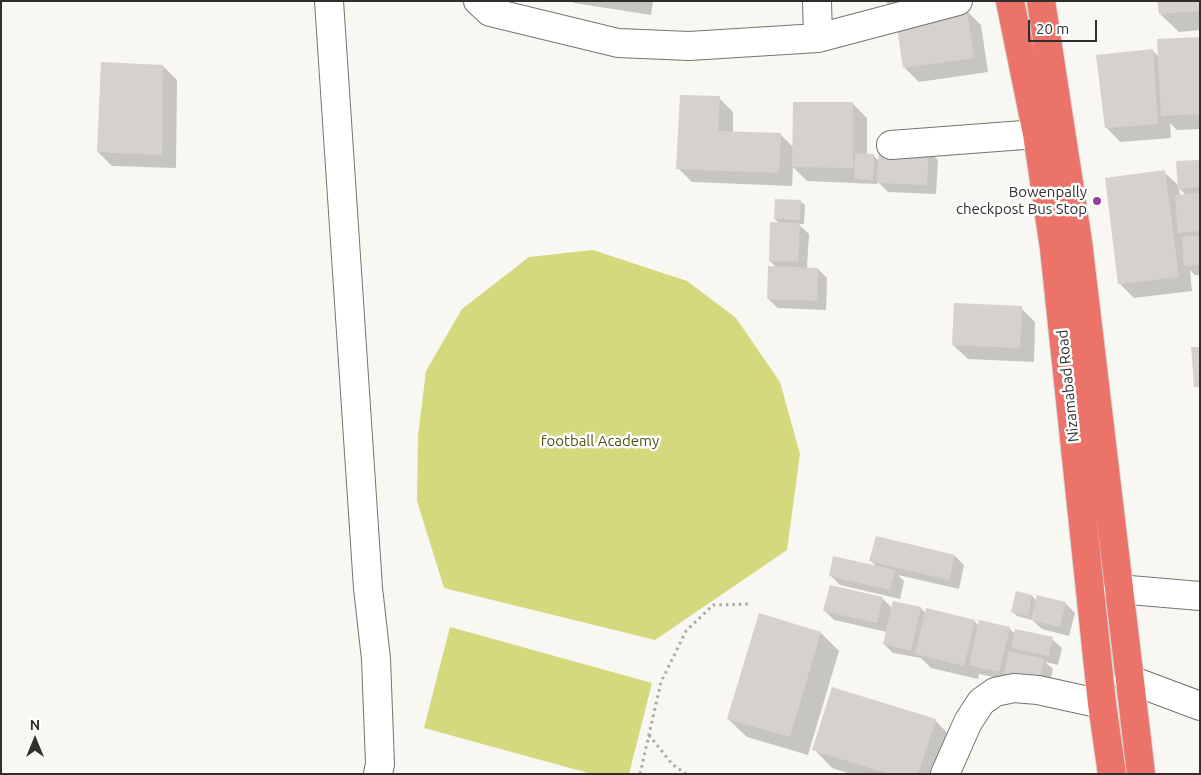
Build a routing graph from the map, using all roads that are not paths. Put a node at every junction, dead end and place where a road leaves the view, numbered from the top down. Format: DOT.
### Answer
graph roads {
  1 [pos="329,1"];
  2 [pos="478,1"];
  3 [pos="818,1"];
  4 [pos="958,1"];
  5 [pos="1010,1"];
  6 [pos="1042,2"];
  7 [pos="818,38"];
  8 [pos="1037,134"];
  9 [pos="891,145"];
  10 [pos="1118,589"];
  11 [pos="1200,596"];
  12 [pos="1128,679"];
  13 [pos="1102,704"];
  14 [pos="1200,706"];
  15 [pos="378,774"];
  16 [pos="945,774"];
  17 [pos="1112,774"];
  18 [pos="1141,774"];
  1 -- 15 [label="street"];
  2 -- 7 [label="street"];
  3 -- 7 [label="street"];
  4 -- 7 [label="street"];
  5 -- 8 [label="highway, Nizamabad Road"];
  6 -- 10 [label="highway, Nizamabad Road"];
  8 -- 9 [label="street"];
  8 -- 13 [label="highway, Nizamabad Road"];
  10 -- 11 [label="street"];
  10 -- 12 [label="highway, Nizamabad Road"];
  12 -- 14 [label="street"];
  12 -- 18 [label="highway, Nizamabad Road"];
  13 -- 16 [label="street"];
  13 -- 17 [label="highway, Nizamabad Road"];
}
